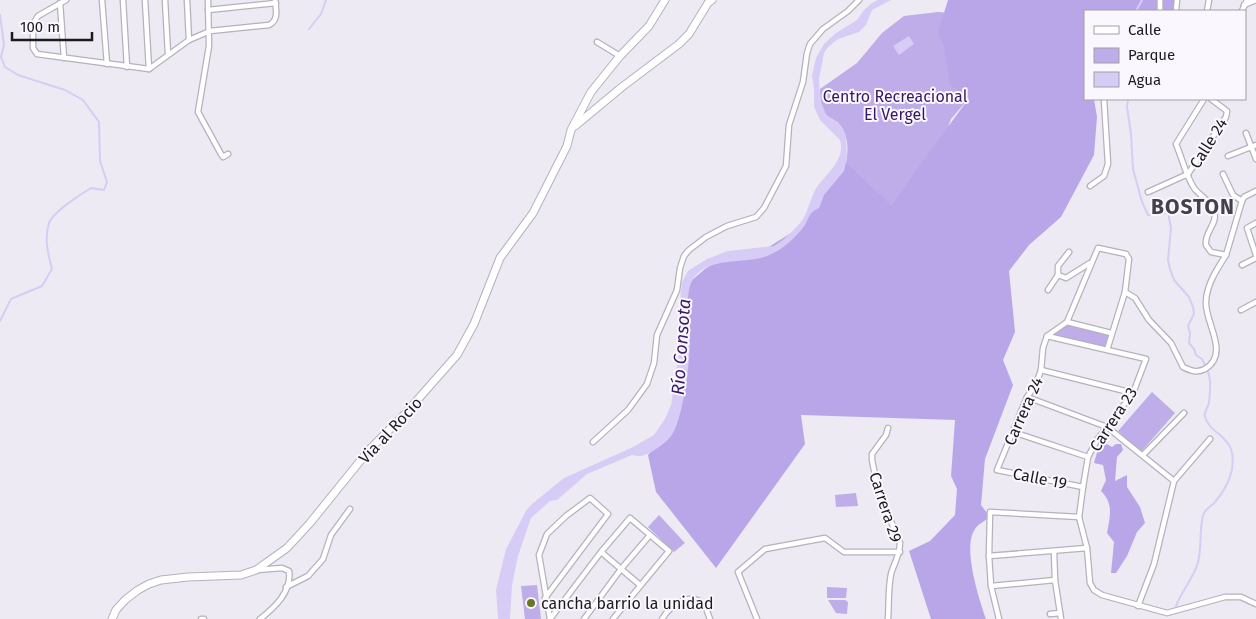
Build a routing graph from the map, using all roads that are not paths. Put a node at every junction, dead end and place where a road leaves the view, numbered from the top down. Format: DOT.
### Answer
graph roads {
  1 [pos="66,0"];
  2 [pos="102,0"];
  3 [pos="123,0"];
  4 [pos="145,0"];
  5 [pos="165,0"];
  6 [pos="187,0"];
  7 [pos="208,0"];
  8 [pos="665,0"];
  9 [pos="712,0"];
  10 [pos="859,0"];
  11 [pos="1256,0"];
  12 [pos="276,2"];
  13 [pos="1246,2"];
  14 [pos="60,3"];
  15 [pos="208,10"];
  16 [pos="210,31"];
  17 [pos="189,40"];
  18 [pos="597,42"];
  19 [pos="168,54"];
  20 [pos="620,56"];
  21 [pos="64,58"];
  22 [pos="106,64"];
  23 [pos="127,67"];
  24 [pos="149,69"];
  25 [pos="1104,100"];
  26 [pos="1203,100"];
  27 [pos="1212,100"];
  28 [pos="571,130"];
  29 [pos="1246,133"];
  30 [pos="218,138"];
  31 [pos="213,141"];
  32 [pos="1256,145"];
  33 [pos="1250,147"];
  34 [pos="228,154"];
  35 [pos="1228,156"];
  36 [pos="1256,159"];
  37 [pos="1188,174"];
  38 [pos="1223,174"];
  39 [pos="1090,186"];
  40 [pos="1256,191"];
  41 [pos="1148,192"];
  42 [pos="1242,201"];
  43 [pos="1256,223"];
  44 [pos="1069,252"];
  45 [pos="1226,255"];
  46 [pos="1256,257"];
  47 [pos="1091,262"];
  48 [pos="1242,265"];
  49 [pos="1058,274"];
  50 [pos="1048,290"];
  51 [pos="1124,292"];
  52 [pos="1256,302"];
  53 [pos="1240,310"];
  54 [pos="1067,322"];
  55 [pos="1111,333"];
  56 [pos="1047,336"];
  57 [pos="1107,350"];
  58 [pos="1041,370"];
  59 [pos="1133,393"];
  60 [pos="1027,397"];
  61 [pos="1184,412"];
  62 [pos="1107,427"];
  63 [pos="888,428"];
  64 [pos="1012,432"];
  65 [pos="1210,438"];
  66 [pos="592,442"];
  67 [pos="1143,455"];
  68 [pos="1088,457"];
  69 [pos="997,470"];
  70 [pos="1174,481"];
  71 [pos="1082,486"];
  72 [pos="350,509"];
  73 [pos="1079,518"];
  74 [pos="650,535"];
  75 [pos="1087,548"];
  76 [pos="601,552"];
  77 [pos="900,552"];
  78 [pos="1054,552"];
  79 [pos="989,556"];
  80 [pos="621,569"];
  81 [pos="256,570"];
  82 [pos="1055,580"];
  83 [pos="640,585"];
  84 [pos="991,586"];
  85 [pos="286,587"];
  86 [pos="545,598"];
  87 [pos="1256,604"];
  88 [pos="1138,606"];
  89 [pos="1060,613"];
  90 [pos="1050,614"];
  91 [pos="112,619"];
  92 [pos="260,619"];
  93 [pos="550,619"];
  94 [pos="584,619"];
  95 [pos="613,619"];
  96 [pos="662,619"];
  97 [pos="710,619"];
  98 [pos="757,619"];
  99 [pos="888,619"];
  100 [pos="999,619"];
  101 [pos="1060,619"];
  1 -- 14 [label="street"];
  2 -- 22 [label="street"];
  3 -- 23 [label="street"];
  4 -- 24 [label="street"];
  5 -- 19 [label="street"];
  6 -- 17 [label="street"];
  7 -- 15 [label="street"];
  8 -- 20 [label="main road, Via al Rocio"];
  9 -- 28 [label="main road"];
  10 -- 66 [label="street"];
  11 -- 13 [label="street"];
  12 -- 15 [label="street"];
  12 -- 16 [label="street"];
  14 -- 21 [label="street"];
  14 -- 21 [label="street"];
  15 -- 16 [label="street"];
  16 -- 17 [label="street"];
  16 -- 31 [label="street"];
  17 -- 19 [label="street"];
  18 -- 20 [label="street"];
  19 -- 24 [label="street"];
  20 -- 28 [label="main road, Via al Rocio"];
  21 -- 22 [label="street"];
  22 -- 23 [label="street"];
  23 -- 24 [label="street"];
  25 -- 39 [label="street"];
  26 -- 37 [label="street"];
  27 -- 37 [label="street, Calle 24"];
  28 -- 81 [label="main road, Via al Rocio"];
  29 -- 33 [label="street"];
  30 -- 31 [label="street"];
  31 -- 34 [label="street"];
  32 -- 33 [label="street"];
  33 -- 35 [label="street"];
  33 -- 36 [label="street"];
  37 -- 41 [label="street"];
  37 -- 45 [label="street"];
  38 -- 42 [label="street"];
  40 -- 42 [label="street"];
  42 -- 45 [label="street"];
  43 -- 46 [label="street"];
  44 -- 49 [label="street"];
  45 -- 51 [label="street"];
  46 -- 48 [label="street"];
  47 -- 49 [label="street"];
  47 -- 51 [label="street"];
  47 -- 54 [label="street"];
  49 -- 50 [label="street"];
  51 -- 55 [label="street"];
  52 -- 53 [label="street"];
  54 -- 55 [label="street"];
  54 -- 56 [label="street"];
  55 -- 57 [label="street"];
  56 -- 57 [label="street"];
  56 -- 58 [label="street, Carrera 24"];
  57 -- 59 [label="street, Carrera 23"];
  58 -- 59 [label="street"];
  58 -- 60 [label="street, Carrera 24"];
  59 -- 62 [label="street, Carrera 23"];
  60 -- 62 [label="street"];
  60 -- 64 [label="street, Carrera 24"];
  61 -- 67 [label="street"];
  62 -- 67 [label="street"];
  62 -- 68 [label="street, Carrera 23"];
  63 -- 77 [label="street, Carrera 29"];
  64 -- 68 [label="street"];
  64 -- 69 [label="street, Carrera 24"];
  65 -- 70 [label="street"];
  67 -- 70 [label="street"];
  68 -- 71 [label="street, Carrera 23"];
  69 -- 71 [label="street, Calle 19"];
  70 -- 88 [label="street"];
  71 -- 73 [label="street, Carrera 23"];
  72 -- 85 [label="street"];
  73 -- 75 [label="street, Carrera 23"];
  73 -- 79 [label="street"];
  74 -- 76 [label="street"];
  74 -- 80 [label="street"];
  74 -- 83 [label="street"];
  75 -- 78 [label="street"];
  75 -- 88 [label="street, Carrera 23"];
  76 -- 80 [label="street"];
  76 -- 93 [label="street"];
  77 -- 98 [label="street"];
  77 -- 99 [label="street, Carrera 29"];
  78 -- 79 [label="street"];
  78 -- 82 [label="street"];
  79 -- 84 [label="street"];
  80 -- 83 [label="street"];
  80 -- 94 [label="street"];
  81 -- 85 [label="street"];
  81 -- 91 [label="main road, Via al Rocio"];
  82 -- 84 [label="street"];
  82 -- 89 [label="street"];
  83 -- 95 [label="street"];
  84 -- 100 [label="street"];
  85 -- 92 [label="street"];
  86 -- 86 [label="street"];
  86 -- 93 [label="street"];
  87 -- 88 [label="street"];
  89 -- 90 [label="street"];
  89 -- 101 [label="street"];
  96 -- 97 [label="street"];
}
